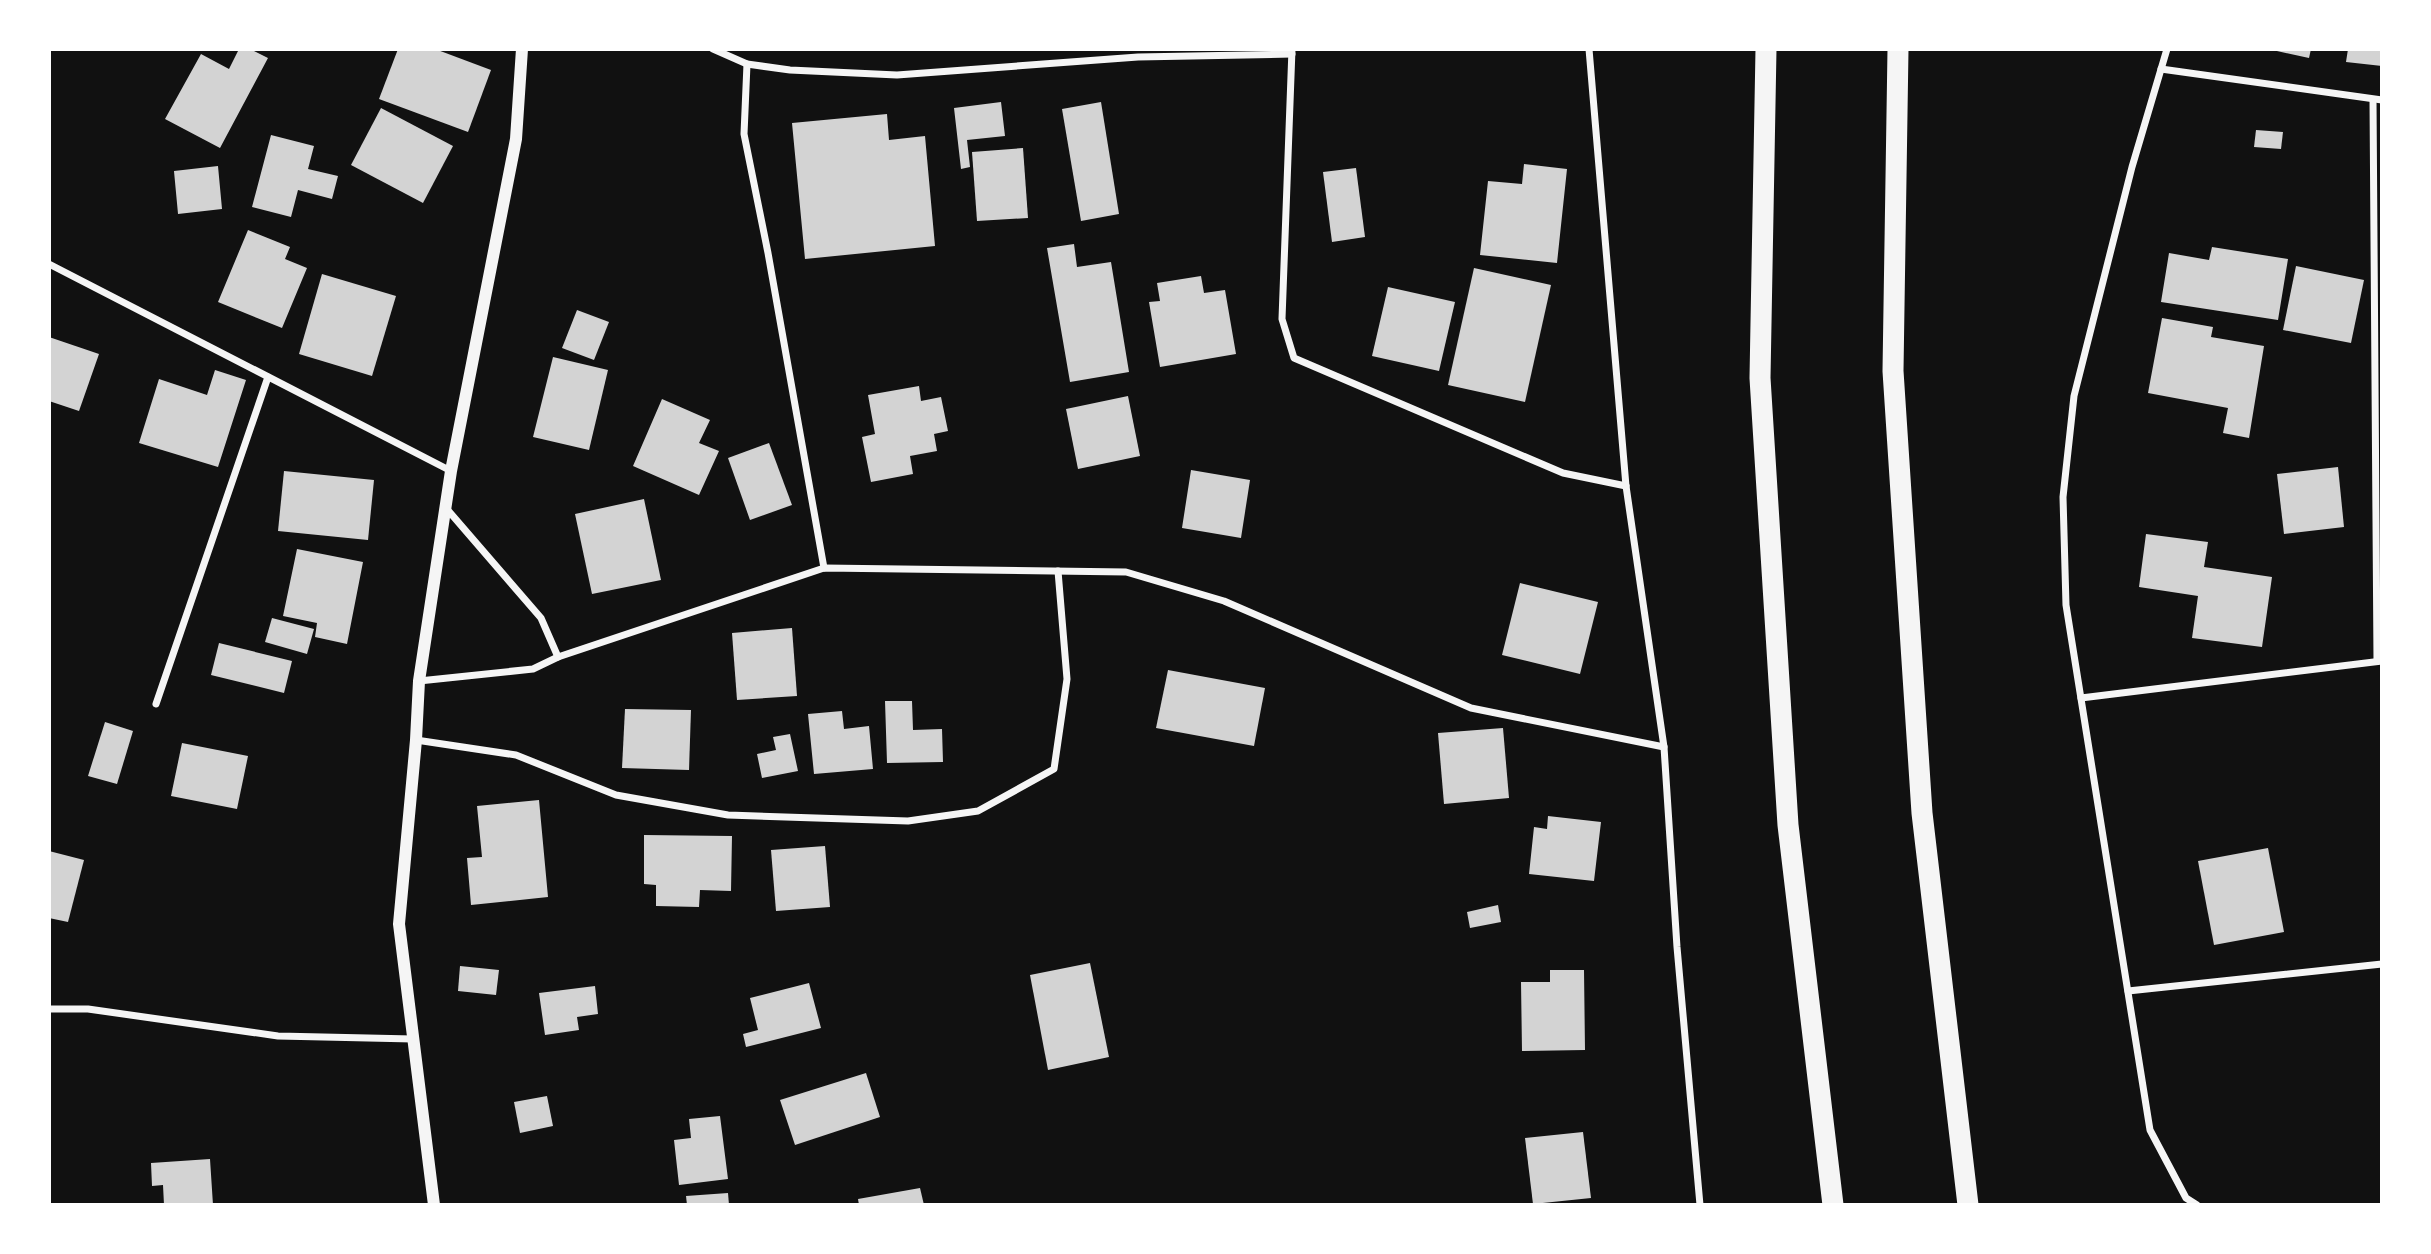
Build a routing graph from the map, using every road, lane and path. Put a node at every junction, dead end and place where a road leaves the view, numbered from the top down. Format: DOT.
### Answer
graph roads {
  1 [pos="522,49"];
  2 [pos="713,49"];
  3 [pos="1589,49"];
  4 [pos="1766,49"];
  5 [pos="1898,49"];
  6 [pos="2167,49"];
  7 [pos="1292,52"];
  8 [pos="747,64"];
  9 [pos="2161,69"];
  10 [pos="2373,100"];
  11 [pos="2382,100"];
  12 [pos="49,264"];
  13 [pos="268,377"];
  14 [pos="451,471"];
  15 [pos="1626,486"];
  16 [pos="446,507"];
  17 [pos="824,568"];
  18 [pos="1058,571"];
  19 [pos="558,657"];
  20 [pos="2379,661"];
  21 [pos="419,681"];
  22 [pos="2081,698"];
  23 [pos="156,704"];
  24 [pos="416,740"];
  25 [pos="1664,747"];
  26 [pos="2382,964"];
  27 [pos="2128,991"];
  28 [pos="49,1009"];
  29 [pos="413,1039"];
  30 [pos="434,1205"];
  31 [pos="1700,1205"];
  32 [pos="1833,1205"];
  33 [pos="1968,1205"];
  34 [pos="2197,1205"];
  1 -- 14 [label="street"];
  2 -- 8 [label="street"];
  3 -- 15 [label="street"];
  4 -- 32 [label="highway"];
  5 -- 33 [label="highway"];
  6 -- 9 [label="street"];
  7 -- 8 [label="street"];
  7 -- 15 [label="street"];
  8 -- 17 [label="street"];
  9 -- 10 [label="street"];
  9 -- 22 [label="street"];
  10 -- 11 [label="street"];
  10 -- 20 [label="street"];
  12 -- 13 [label="street"];
  13 -- 14 [label="street"];
  13 -- 23 [label="street"];
  14 -- 16 [label="street"];
  15 -- 25 [label="street"];
  16 -- 19 [label="street"];
  16 -- 21 [label="street"];
  17 -- 18 [label="street"];
  17 -- 19 [label="street"];
  18 -- 24 [label="street"];
  18 -- 25 [label="street"];
  19 -- 21 [label="street"];
  20 -- 22 [label="street"];
  21 -- 24 [label="street"];
  22 -- 27 [label="street"];
  24 -- 29 [label="street"];
  25 -- 31 [label="street"];
  26 -- 27 [label="street"];
  27 -- 34 [label="street"];
  28 -- 29 [label="street"];
  29 -- 30 [label="street"];
}
